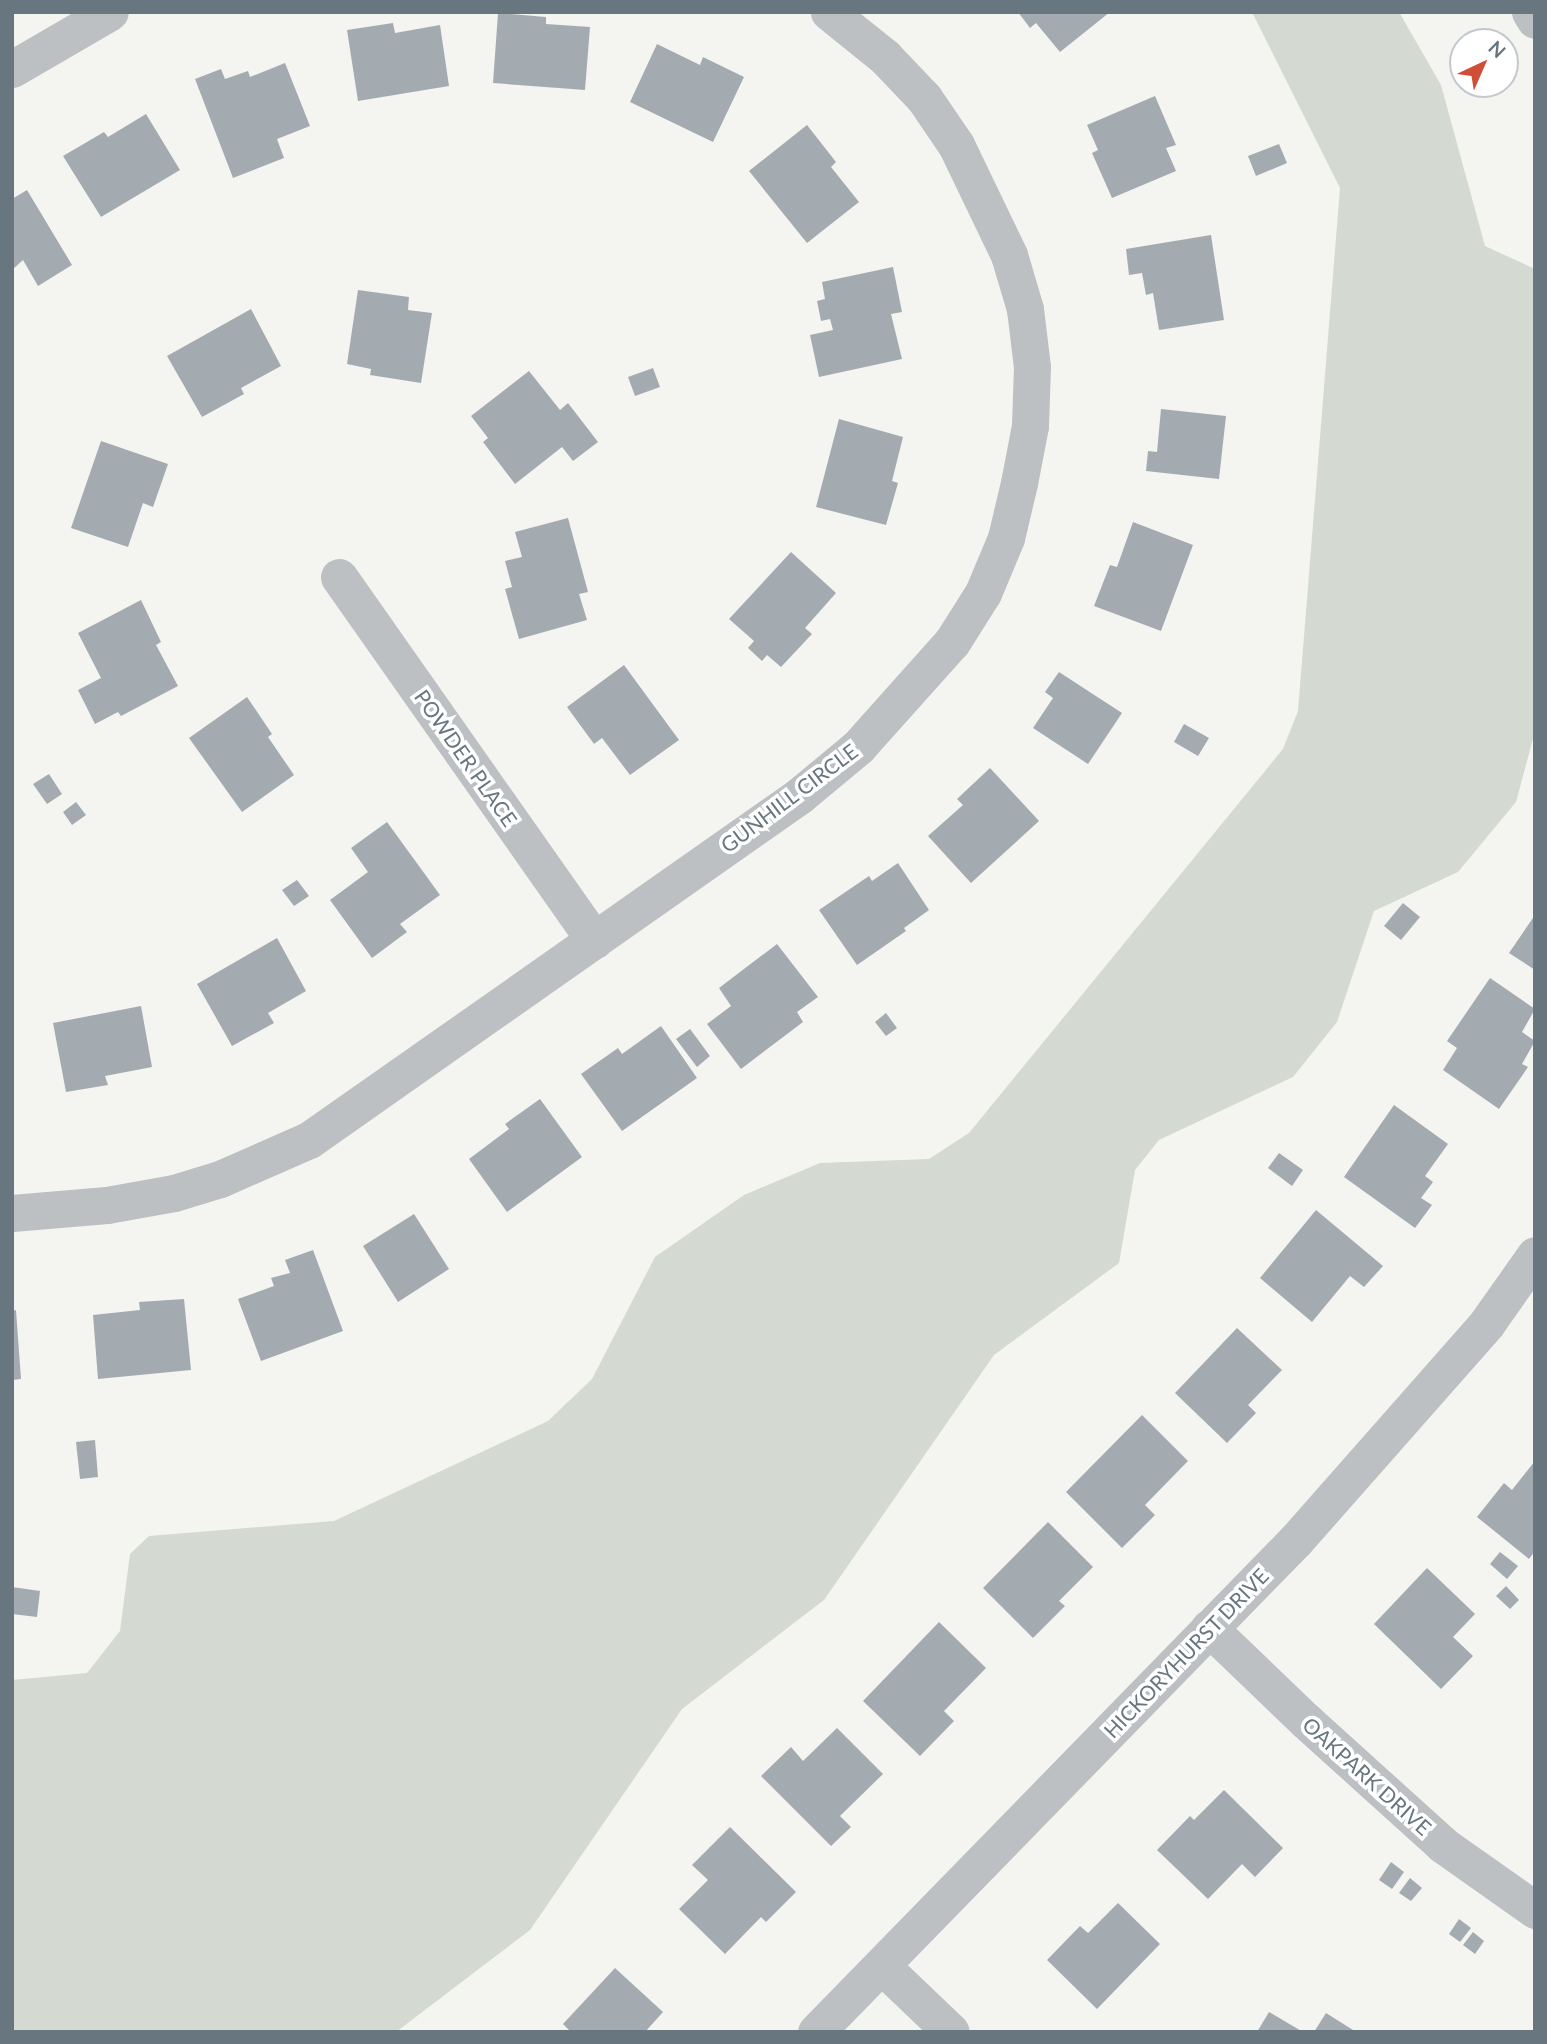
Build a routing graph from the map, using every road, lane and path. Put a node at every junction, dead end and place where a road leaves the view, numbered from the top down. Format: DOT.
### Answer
graph roads {
  1 [pos="110,12"];
  2 [pos="829,12"];
  3 [pos="1530,12"];
  4 [pos="1535,20"];
  5 [pos="12,69"];
  6 [pos="339,577"];
  7 [pos="594,940"];
  8 [pos="12,1213"];
  9 [pos="1535,1255"];
  10 [pos="1209,1628"];
  11 [pos="1535,1910"];
  12 [pos="882,1966"];
  13 [pos="816,2032"];
  14 [pos="951,2032"];
  1 -- 5 [label="street"];
  2 -- 7 [label="street, GUNHILL CIRCLE"];
  3 -- 4 [label="street"];
  6 -- 7 [label="street, POWDER PLACE"];
  7 -- 8 [label="street, GUNHILL CIRCLE"];
  9 -- 10 [label="street, HICKORYHURST DRIVE"];
  10 -- 11 [label="street, OAKPARK DRIVE"];
  10 -- 12 [label="street, HICKORYHURST DRIVE"];
  12 -- 13 [label="street, HICKORYHURST DRIVE"];
  12 -- 14 [label="street"];
}
